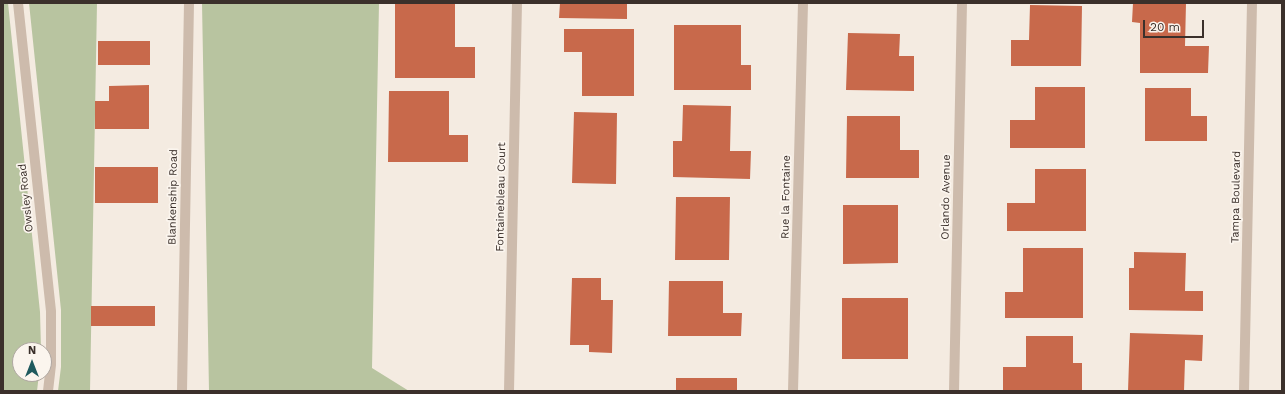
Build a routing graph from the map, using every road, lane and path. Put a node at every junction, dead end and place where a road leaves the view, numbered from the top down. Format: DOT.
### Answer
graph roads {
  1 [pos="18,3"];
  2 [pos="189,3"];
  3 [pos="517,3"];
  4 [pos="803,3"];
  5 [pos="962,3"];
  6 [pos="1252,3"];
  7 [pos="48,391"];
  8 [pos="182,391"];
  9 [pos="509,391"];
  10 [pos="793,391"];
  11 [pos="954,391"];
  12 [pos="1244,391"];
  1 -- 7 [label="street, Owsley Road"];
  2 -- 8 [label="street, Blankenship Road"];
  3 -- 9 [label="street, Fontainebleau Court"];
  4 -- 10 [label="street, Rue la Fontaine"];
  5 -- 11 [label="street, Orlando Avenue"];
  6 -- 12 [label="street, Tampa Boulevard"];
}
